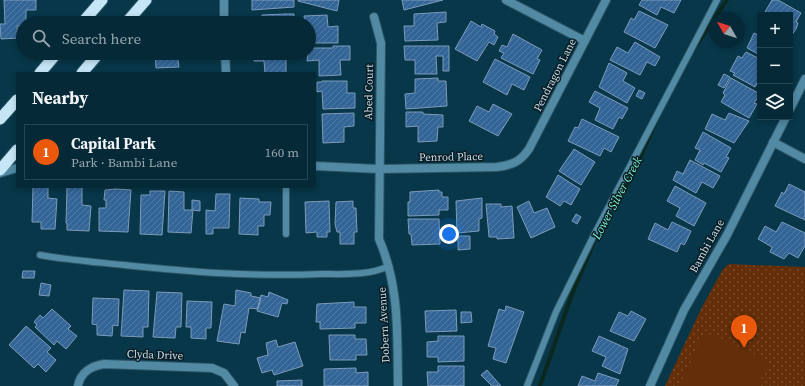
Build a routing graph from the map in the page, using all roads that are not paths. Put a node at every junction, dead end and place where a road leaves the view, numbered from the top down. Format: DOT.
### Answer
graph roads {
  1 [pos="102,0"];
  2 [pos="146,0"];
  3 [pos="224,0"];
  4 [pos="506,0"];
  5 [pos="606,0"];
  6 [pos="717,0"];
  7 [pos="88,16"];
  8 [pos="132,16"];
  9 [pos="224,16"];
  10 [pos="374,17"];
  11 [pos="585,41"];
  12 [pos="51,60"];
  13 [pos="94,60"];
  14 [pos="225,60"];
  15 [pos="41,72"];
  16 [pos="83,72"];
  17 [pos="226,72"];
  18 [pos="805,79"];
  19 [pos="16,101"];
  20 [pos="793,103"];
  21 [pos="0,119"];
  22 [pos="784,120"];
  23 [pos="773,142"];
  24 [pos="16,151"];
  25 [pos="805,159"];
  26 [pos="521,160"];
  27 [pos="316,166"];
  28 [pos="16,168"];
  29 [pos="379,169"];
  30 [pos="0,170"];
  31 [pos="0,173"];
  32 [pos="286,188"];
  33 [pos="286,234"];
  34 [pos="40,255"];
  35 [pos="389,266"];
  36 [pos="78,386"];
  37 [pos="234,386"];
  38 [pos="398,386"];
  39 [pos="527,386"];
  40 [pos="650,386"];
  1 -- 7 [label="highway"];
  2 -- 8 [label="highway"];
  3 -- 9 [label="street"];
  4 -- 11 [label="street"];
  5 -- 11 [label="street, Pendragon Lane"];
  6 -- 39 [label="lane"];
  10 -- 29 [label="street, Abed Court"];
  11 -- 26 [label="street, Pendragon Lane"];
  12 -- 15 [label="highway"];
  13 -- 16 [label="highway"];
  14 -- 17 [label="street"];
  18 -- 20 [label="street"];
  19 -- 21 [label="highway"];
  22 -- 23 [label="street, Bambi Lane"];
  23 -- 25 [label="street"];
  23 -- 40 [label="street, Bambi Lane"];
  24 -- 30 [label="highway"];
  26 -- 29 [label="street, Penrod Place"];
  27 -- 29 [label="street, Penrod Place"];
  28 -- 31 [label="street"];
  29 -- 35 [label="street, Dobern Avenue"];
  32 -- 33 [label="lane"];
  34 -- 35 [label="lane"];
  35 -- 38 [label="street, Dobern Avenue"];
  36 -- 37 [label="street, Clyda Drive"];
}
